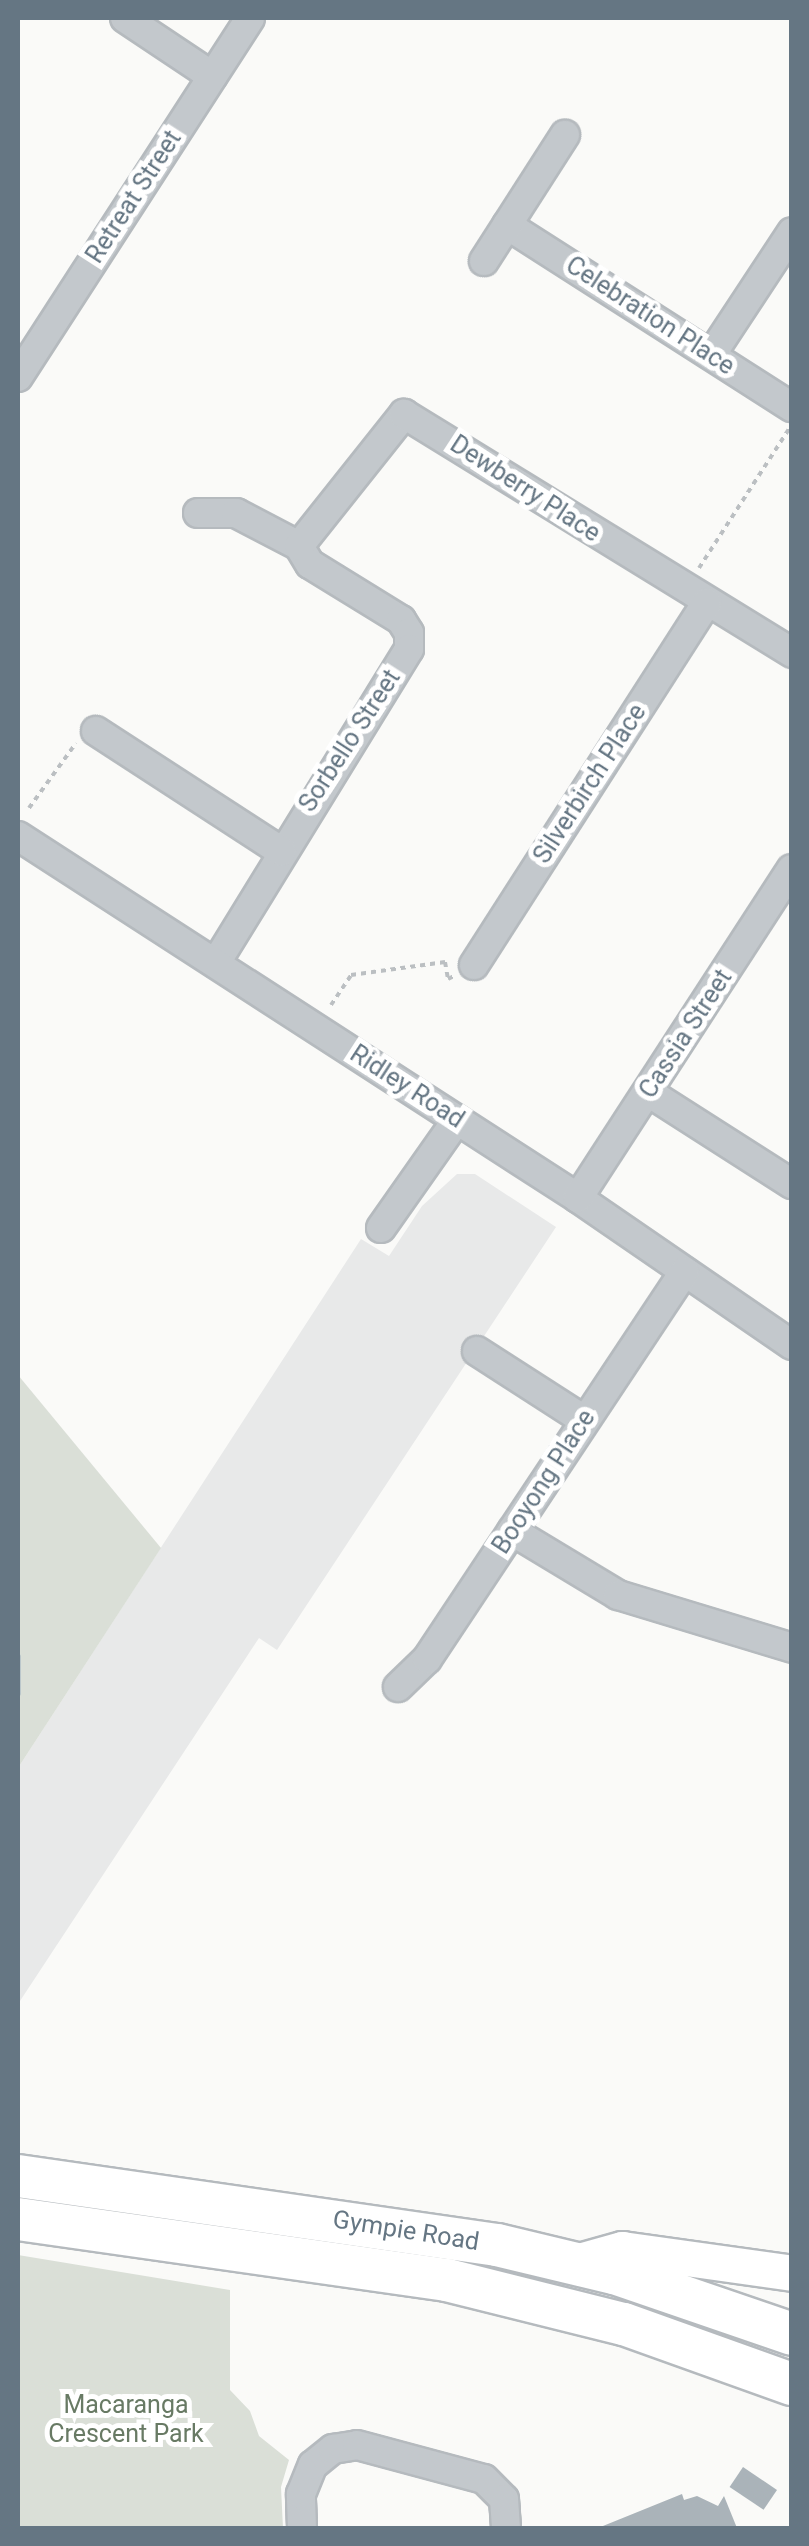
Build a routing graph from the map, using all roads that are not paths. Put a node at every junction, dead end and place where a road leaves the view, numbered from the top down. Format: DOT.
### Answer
graph roads {
  1 [pos="125,18"];
  2 [pos="250,18"];
  3 [pos="212,76"];
  4 [pos="565,135"];
  5 [pos="507,224"];
  6 [pos="792,232"];
  7 [pos="484,261"];
  8 [pos="711,355"];
  9 [pos="18,377"];
  10 [pos="792,408"];
  11 [pos="198,513"];
  12 [pos="299,546"];
  13 [pos="706,590"];
  14 [pos="792,653"];
  15 [pos="96,731"];
  16 [pos="18,836"];
  17 [pos="281,851"];
  18 [pos="792,870"];
  19 [pos="216,963"];
  20 [pos="474,966"];
  21 [pos="648,1092"];
  22 [pos="457,1120"];
  23 [pos="792,1184"];
  24 [pos="578,1198"];
  25 [pos="381,1228"];
  26 [pos="684,1272"];
  27 [pos="792,1345"];
  28 [pos="476,1352"];
  29 [pos="584,1420"];
  30 [pos="512,1531"];
  31 [pos="792,1648"];
  32 [pos="398,1687"];
  33 [pos="18,2176"];
  34 [pos="18,2219"];
  35 [pos="575,2262"];
  36 [pos="792,2272"];
  37 [pos="792,2334"];
  38 [pos="792,2384"];
  39 [pos="302,2528"];
  40 [pos="506,2528"];
  1 -- 3 [label="street"];
  2 -- 3 [label="street, Retreat Street"];
  3 -- 9 [label="street, Retreat Street"];
  4 -- 5 [label="street"];
  5 -- 7 [label="street"];
  5 -- 8 [label="street, Celebration Place"];
  6 -- 8 [label="street"];
  8 -- 10 [label="street, Celebration Place"];
  11 -- 12 [label="street, Sorbello Street"];
  12 -- 13 [label="street, Dewberry Place"];
  12 -- 17 [label="street, Sorbello Street"];
  13 -- 14 [label="street, Dewberry Place"];
  13 -- 20 [label="street, Silverbirch Place"];
  15 -- 17 [label="street"];
  16 -- 19 [label="street, Ridley Road"];
  17 -- 19 [label="street, Sorbello Street"];
  18 -- 21 [label="street, Cassia Street"];
  19 -- 22 [label="street, Ridley Road"];
  21 -- 23 [label="street"];
  21 -- 24 [label="street, Cassia Street"];
  22 -- 24 [label="street, Ridley Road"];
  22 -- 25 [label="street"];
  24 -- 26 [label="street, Ridley Road"];
  26 -- 27 [label="street, Ridley Road"];
  26 -- 29 [label="street, Booyong Place"];
  28 -- 29 [label="street"];
  29 -- 30 [label="street, Booyong Place"];
  30 -- 31 [label="street"];
  30 -- 32 [label="street, Booyong Place"];
  33 -- 35 [label="highway, Gympie Road"];
  34 -- 38 [label="highway, Gympie Road"];
  35 -- 36 [label="main road, Gympie Road"];
  35 -- 37 [label="highway"];
  39 -- 40 [label="street"];
}
